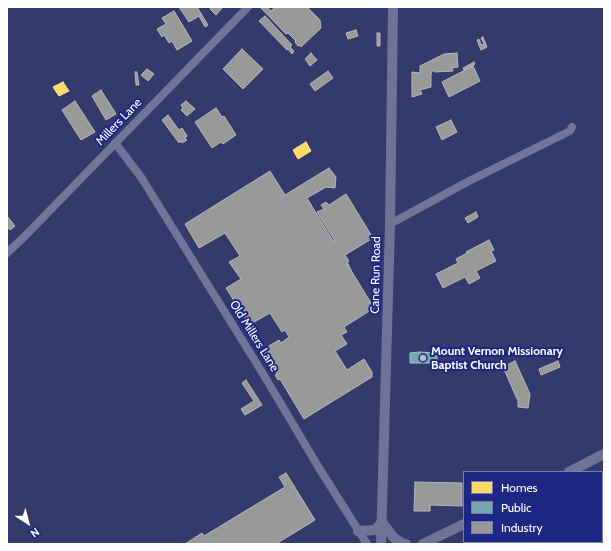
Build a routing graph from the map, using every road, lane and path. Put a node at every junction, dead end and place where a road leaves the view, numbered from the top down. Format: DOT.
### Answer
graph roads {
  1 [pos="248,7"];
  2 [pos="393,7"];
  3 [pos="572,127"];
  4 [pos="115,143"];
  5 [pos="390,224"];
  6 [pos="7,253"];
  7 [pos="604,454"];
  8 [pos="571,471"];
  9 [pos="382,522"];
  10 [pos="463,524"];
  11 [pos="358,531"];
  12 [pos="436,538"];
  13 [pos="366,544"];
  14 [pos="381,544"];
  15 [pos="406,544"];
  16 [pos="415,544"];
  17 [pos="423,544"];
  1 -- 4 [label="street, Millers Lane"];
  2 -- 5 [label="main road, Cane Run Road"];
  3 -- 5 [label="street"];
  4 -- 6 [label="street, Millers Lane"];
  4 -- 11 [label="street, Old Millers Lane"];
  5 -- 9 [label="main road, Cane Run Road"];
  7 -- 8 [label="main road"];
  9 -- 11 [label="main road"];
  9 -- 14 [label="main road, Cane Run Road"];
  9 -- 15 [label="main road"];
  10 -- 12 [label="main road"];
  11 -- 13 [label="street, Old Millers Lane"];
  12 -- 16 [label="main road"];
  12 -- 17 [label="main road"];
}
